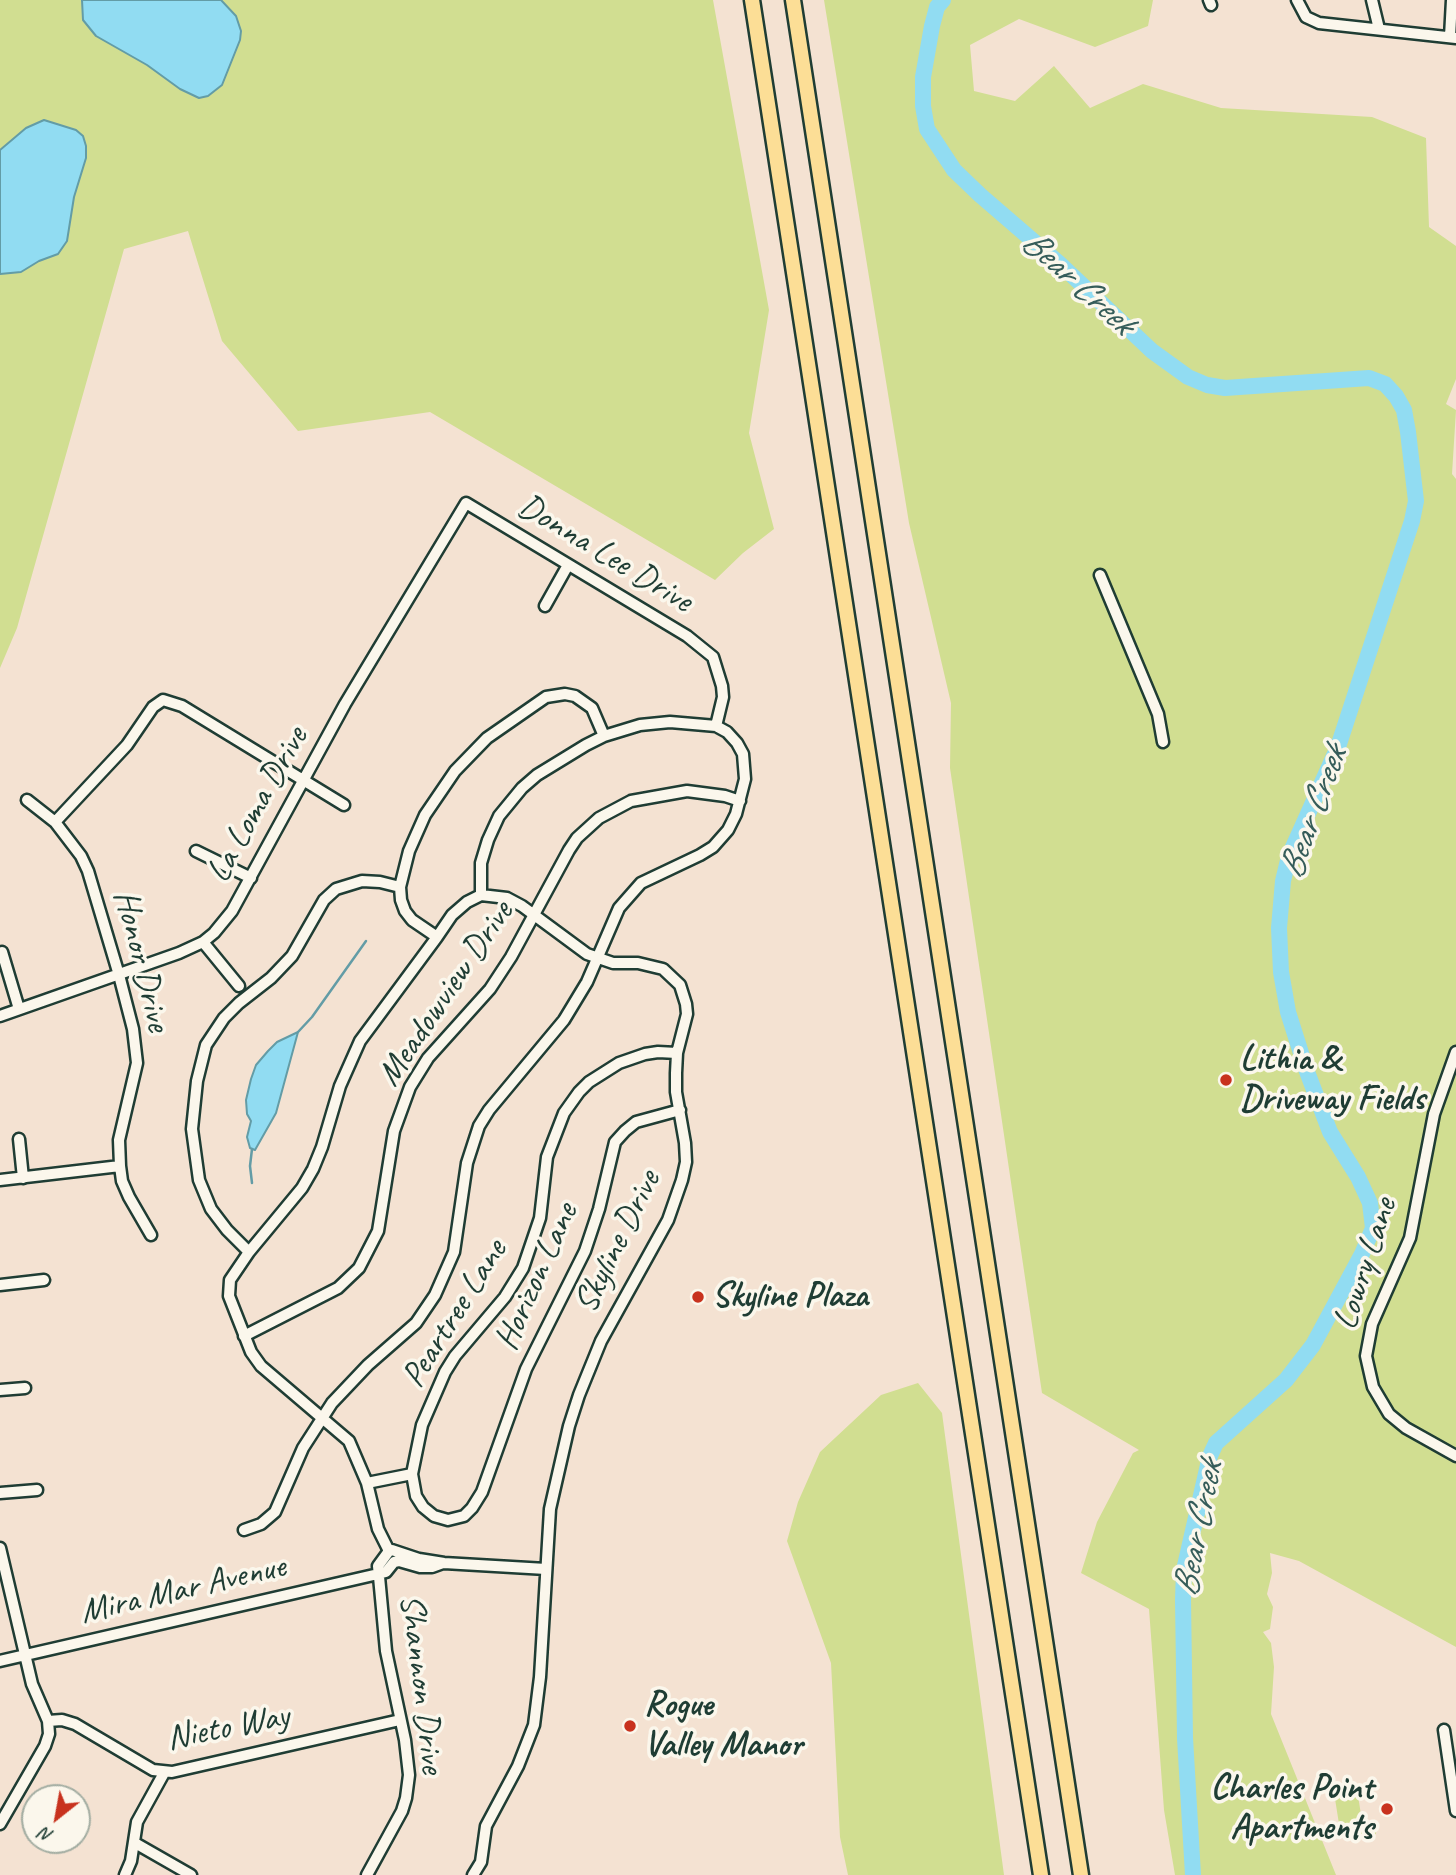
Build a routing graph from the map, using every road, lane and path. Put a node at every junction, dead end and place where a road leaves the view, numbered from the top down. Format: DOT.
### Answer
graph roads {
  1 [pos="752,0"];
  2 [pos="793,0"];
  3 [pos="1297,0"];
  4 [pos="1373,0"];
  5 [pos="1452,0"];
  6 [pos="1379,29"];
  7 [pos="1453,37"];
  8 [pos="466,503"];
  9 [pos="568,565"];
  10 [pos="1100,575"];
  11 [pos="545,606"];
  12 [pos="716,726"];
  13 [pos="604,736"];
  14 [pos="1163,742"];
  15 [pos="304,779"];
  16 [pos="27,800"];
  17 [pos="740,801"];
  18 [pos="344,805"];
  19 [pos="55,822"];
  20 [pos="196,851"];
  21 [pos="251,878"];
  22 [pos="400,887"];
  23 [pos="481,895"];
  24 [pos="534,915"];
  25 [pos="437,937"];
  26 [pos="203,942"];
  27 [pos="2,952"];
  28 [pos="597,958"];
  29 [pos="119,975"];
  30 [pos="239,986"];
  31 [pos="19,1009"];
  32 [pos="0,1016"];
  33 [pos="1456,1052"];
  34 [pos="677,1053"];
  35 [pos="680,1110"];
  36 [pos="19,1139"];
  37 [pos="120,1166"];
  38 [pos="23,1178"];
  39 [pos="0,1180"];
  40 [pos="151,1235"];
  41 [pos="249,1252"];
  42 [pos="44,1280"];
  43 [pos="0,1285"];
  44 [pos="244,1336"];
  45 [pos="25,1388"];
  46 [pos="0,1390"];
  47 [pos="322,1418"];
  48 [pos="1456,1457"];
  49 [pos="493,1463"];
  50 [pos="412,1474"];
  51 [pos="367,1483"];
  52 [pos="37,1490"];
  53 [pos="0,1493"];
  54 [pos="244,1530"];
  55 [pos="0,1548"];
  56 [pos="389,1551"];
  57 [pos="444,1563"];
  58 [pos="546,1569"];
  59 [pos="379,1574"];
  60 [pos="26,1656"];
  61 [pos="0,1661"];
  62 [pos="400,1720"];
  63 [pos="48,1721"];
  64 [pos="1444,1730"];
  65 [pos="164,1773"];
  66 [pos="1455,1793"];
  67 [pos="1456,1811"];
  68 [pos="0,1824"];
  69 [pos="135,1843"];
  70 [pos="125,1875"];
  71 [pos="191,1875"];
  72 [pos="367,1875"];
  73 [pos="473,1875"];
  74 [pos="1041,1875"];
  75 [pos="1081,1875"];
  1 -- 74 [label="highway"];
  2 -- 75 [label="highway"];
  3 -- 6 [label="street"];
  4 -- 6 [label="street"];
  5 -- 7 [label="street"];
  6 -- 7 [label="street"];
  8 -- 9 [label="street, Donna Lee Drive"];
  8 -- 15 [label="street, La Loma Drive"];
  9 -- 11 [label="street"];
  9 -- 12 [label="street, Donna Lee Drive"];
  10 -- 14 [label="street"];
  12 -- 13 [label="street"];
  12 -- 17 [label="street"];
  13 -- 22 [label="street"];
  13 -- 23 [label="street"];
  15 -- 18 [label="street"];
  15 -- 19 [label="street"];
  15 -- 21 [label="street, La Loma Drive"];
  16 -- 19 [label="street, Honor Drive"];
  17 -- 24 [label="street, Meadowview Drive"];
  17 -- 28 [label="street"];
  19 -- 29 [label="street, Honor Drive"];
  20 -- 21 [label="street"];
  21 -- 26 [label="street, La Loma Drive"];
  22 -- 25 [label="street"];
  22 -- 41 [label="street"];
  23 -- 24 [label="street, Skyline Drive"];
  23 -- 25 [label="street"];
  24 -- 28 [label="street, Skyline Drive"];
  24 -- 44 [label="street, Meadowview Drive"];
  25 -- 41 [label="street"];
  26 -- 29 [label="street, La Loma Drive"];
  26 -- 30 [label="street"];
  27 -- 31 [label="street"];
  28 -- 34 [label="street, Skyline Drive"];
  28 -- 47 [label="street"];
  29 -- 31 [label="street, La Loma Drive"];
  29 -- 37 [label="street, Honor Drive"];
  31 -- 32 [label="street, La Loma Drive"];
  33 -- 48 [label="street, Lowry Lane"];
  34 -- 35 [label="street, Skyline Drive"];
  34 -- 50 [label="street, Peartree Lane"];
  35 -- 49 [label="street, Horizon Lane"];
  35 -- 58 [label="street, Skyline Drive"];
  36 -- 38 [label="street"];
  37 -- 38 [label="street"];
  37 -- 40 [label="street, Honor Drive"];
  38 -- 39 [label="street"];
  41 -- 44 [label="street"];
  42 -- 43 [label="street"];
  44 -- 47 [label="street"];
  45 -- 46 [label="street"];
  47 -- 51 [label="street"];
  47 -- 54 [label="street"];
  49 -- 50 [label="street, Peartree Lane"];
  50 -- 51 [label="street"];
  51 -- 56 [label="street"];
  52 -- 53 [label="street"];
  55 -- 60 [label="street"];
  56 -- 57 [label="street, Mira Mar Avenue"];
  56 -- 59 [label="street"];
  57 -- 58 [label="street, Mira Mar Avenue"];
  57 -- 59 [label="street, Mira Mar Avenue"];
  58 -- 73 [label="street, Skyline Drive"];
  59 -- 60 [label="street, Mira Mar Avenue"];
  59 -- 62 [label="street, Shannon Drive"];
  60 -- 61 [label="street, Mira Mar Avenue"];
  60 -- 63 [label="street"];
  62 -- 65 [label="street, Nieto Way"];
  62 -- 72 [label="street, Shannon Drive"];
  63 -- 65 [label="street, Nieto Way"];
  63 -- 68 [label="street"];
  64 -- 66 [label="street"];
  65 -- 69 [label="street"];
  66 -- 67 [label="street"];
  69 -- 70 [label="street"];
  69 -- 71 [label="street"];
}
